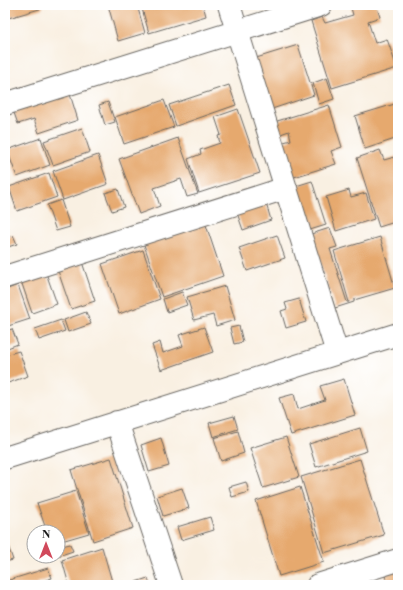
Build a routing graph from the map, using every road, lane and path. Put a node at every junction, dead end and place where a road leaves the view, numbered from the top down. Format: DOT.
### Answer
graph roads {
  1 [pos="229,5"];
  2 [pos="321,5"];
  3 [pos="237,32"];
  4 [pos="5,104"];
  5 [pos="286,188"];
  6 [pos="5,277"];
  7 [pos="398,334"];
  8 [pos="337,353"];
  9 [pos="117,422"];
  10 [pos="5,458"];
  11 [pos="398,560"];
  12 [pos="375,577"];
  13 [pos="171,585"];
  14 [pos="318,585"];
  1 -- 3 [label="street"];
  2 -- 3 [label="street"];
  3 -- 4 [label="street"];
  3 -- 5 [label="street"];
  5 -- 6 [label="street"];
  5 -- 8 [label="street"];
  7 -- 8 [label="street"];
  8 -- 9 [label="street"];
  9 -- 10 [label="street"];
  9 -- 13 [label="street"];
  11 -- 12 [label="street"];
  12 -- 14 [label="street"];
}
